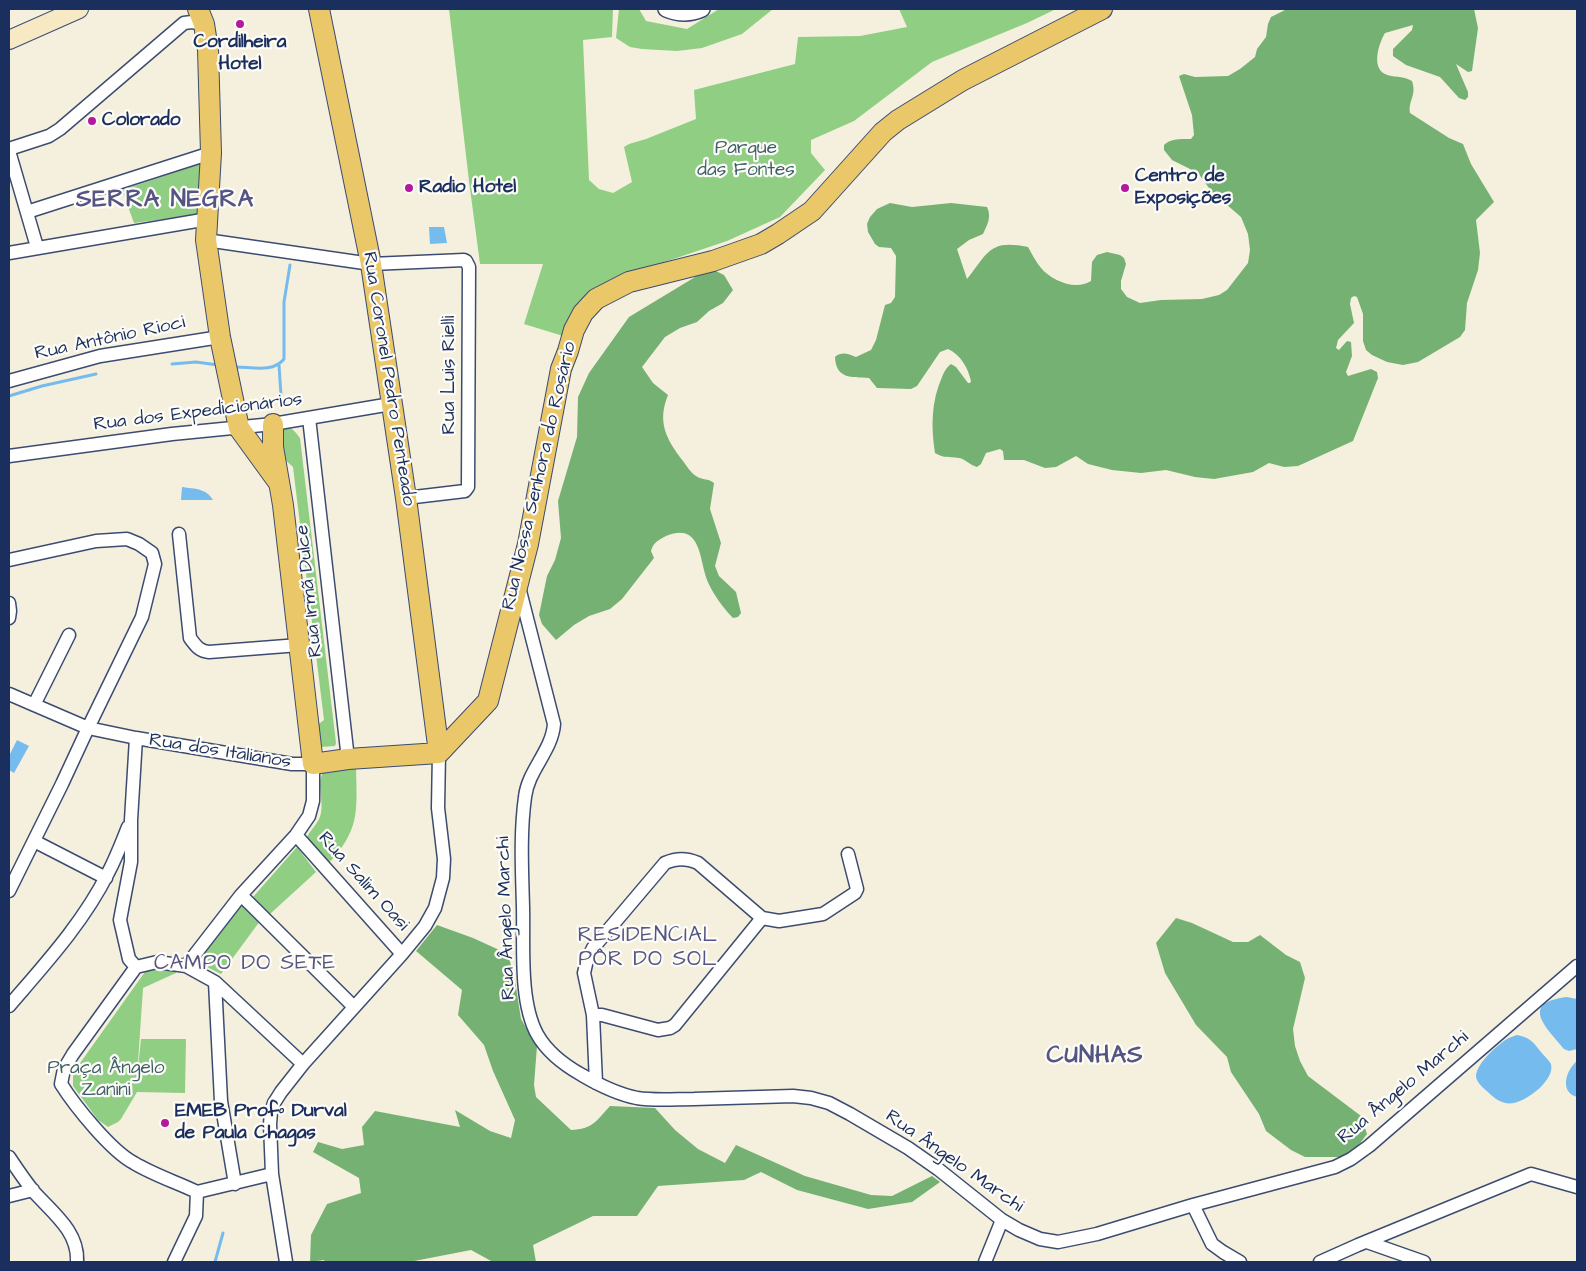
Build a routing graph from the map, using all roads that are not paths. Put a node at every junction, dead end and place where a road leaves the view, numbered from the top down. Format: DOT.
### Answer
graph roads {
  1 [pos="79,9"];
  2 [pos="319,9"];
  3 [pos="666,9"];
  4 [pos="702,9"];
  5 [pos="1102,9"];
  6 [pos="201,16"];
  7 [pos="9,40"];
  8 [pos="9,150"];
  9 [pos="211,153"];
  10 [pos="27,212"];
  11 [pos="208,219"];
  12 [pos="206,240"];
  13 [pos="37,247"];
  14 [pos="9,253"];
  15 [pos="372,264"];
  16 [pos="220,336"];
  17 [pos="9,381"];
  18 [pos="391,404"];
  19 [pos="309,418"];
  20 [pos="273,424"];
  21 [pos="239,428"];
  22 [pos="9,456"];
  23 [pos="278,483"];
  24 [pos="406,498"];
  25 [pos="180,534"];
  26 [pos="9,560"];
  27 [pos="518,582"];
  28 [pos="9,603"];
  29 [pos="9,618"];
  30 [pos="69,635"];
  31 [pos="299,645"];
  32 [pos="9,694"];
  33 [pos="34,705"];
  34 [pos="88,728"];
  35 [pos="136,738"];
  36 [pos="440,753"];
  37 [pos="348,759"];
  38 [pos="313,764"];
  39 [pos="131,820"];
  40 [pos="296,835"];
  41 [pos="34,842"];
  42 [pos="848,854"];
  43 [pos="106,878"];
  44 [pos="9,891"];
  45 [pos="242,894"];
  46 [pos="762,918"];
  47 [pos="402,954"];
  48 [pos="186,966"];
  49 [pos="1577,966"];
  50 [pos="136,967"];
  51 [pos="216,982"];
  52 [pos="9,1006"];
  53 [pos="354,1007"];
  54 [pos="594,1015"];
  55 [pos="303,1064"];
  56 [pos="596,1083"];
  57 [pos="9,1158"];
  58 [pos="272,1174"];
  59 [pos="236,1184"];
  60 [pos="1577,1187"];
  61 [pos="33,1190"];
  62 [pos="197,1192"];
  63 [pos="9,1196"];
  64 [pos="1193,1205"];
  65 [pos="1002,1220"];
  66 [pos="1366,1242"];
  67 [pos="77,1262"];
  68 [pos="174,1262"];
  69 [pos="286,1262"];
  70 [pos="985,1262"];
  71 [pos="1240,1262"];
  72 [pos="1320,1262"];
  73 [pos="1424,1262"];
  1 -- 7 [label="main road"];
  2 -- 15 [label="main road, Rua Coronel Pedro Penteado"];
  3 -- 4 [label="street"];
  5 -- 27 [label="main road, Rua Nossa Senhora do Rosário"];
  6 -- 8 [label="street"];
  6 -- 9 [label="main road"];
  8 -- 10 [label="street"];
  9 -- 10 [label="street"];
  9 -- 11 [label="main road"];
  10 -- 13 [label="street"];
  11 -- 12 [label="main road"];
  11 -- 13 [label="street"];
  12 -- 15 [label="street"];
  12 -- 16 [label="main road"];
  13 -- 14 [label="street"];
  15 -- 18 [label="main road, Rua Coronel Pedro Penteado"];
  15 -- 24 [label="street, Rua Luis Rielli"];
  16 -- 17 [label="street, Rua Antônio Rioci"];
  16 -- 21 [label="main road"];
  18 -- 19 [label="street, Rua dos Expedicionários"];
  18 -- 24 [label="main road, Rua Coronel Pedro Penteado"];
  19 -- 20 [label="street, Rua dos Expedicionários"];
  19 -- 37 [label="street, Rua Irmã Dulce"];
  20 -- 21 [label="street, Rua dos Expedicionários"];
  20 -- 23 [label="main road"];
  21 -- 22 [label="street, Rua dos Expedicionários"];
  21 -- 23 [label="main road"];
  23 -- 31 [label="main road"];
  24 -- 36 [label="main road, Rua Coronel Pedro Penteado"];
  25 -- 31 [label="street"];
  26 -- 34 [label="street"];
  27 -- 36 [label="main road, Rua Nossa Senhora do Rosário"];
  27 -- 56 [label="street, Rua Ângelo Marchi"];
  28 -- 29 [label="street"];
  30 -- 33 [label="street"];
  31 -- 38 [label="main road"];
  32 -- 33 [label="street, Rua dos Italianos"];
  33 -- 34 [label="street, Rua dos Italianos"];
  34 -- 35 [label="street, Rua dos Italianos"];
  34 -- 41 [label="street"];
  35 -- 38 [label="street, Rua dos Italianos"];
  35 -- 39 [label="street"];
  36 -- 37 [label="main road, Rua dos Italianos"];
  36 -- 47 [label="street"];
  37 -- 38 [label="main road, Rua dos Italianos"];
  38 -- 40 [label="street"];
  39 -- 43 [label="street"];
  39 -- 50 [label="street"];
  40 -- 45 [label="street"];
  40 -- 47 [label="street, Rua Salim Oasi"];
  41 -- 43 [label="street"];
  41 -- 44 [label="street"];
  42 -- 46 [label="street"];
  43 -- 52 [label="street"];
  45 -- 48 [label="street"];
  45 -- 53 [label="street"];
  46 -- 54 [label="street"];
  46 -- 54 [label="street"];
  47 -- 53 [label="street"];
  48 -- 50 [label="street"];
  48 -- 51 [label="street"];
  49 -- 64 [label="street, Rua Ângelo Marchi"];
  50 -- 62 [label="street"];
  51 -- 55 [label="street"];
  51 -- 59 [label="street"];
  53 -- 55 [label="street"];
  54 -- 56 [label="street"];
  55 -- 58 [label="street"];
  56 -- 65 [label="street, Rua Ângelo Marchi"];
  57 -- 61 [label="street"];
  58 -- 59 [label="street"];
  58 -- 69 [label="street"];
  59 -- 62 [label="street"];
  60 -- 66 [label="street"];
  61 -- 63 [label="street"];
  61 -- 67 [label="street"];
  62 -- 68 [label="street"];
  64 -- 65 [label="street, Rua Ângelo Marchi"];
  64 -- 71 [label="street"];
  65 -- 70 [label="street"];
  66 -- 72 [label="street"];
  66 -- 73 [label="street"];
}
